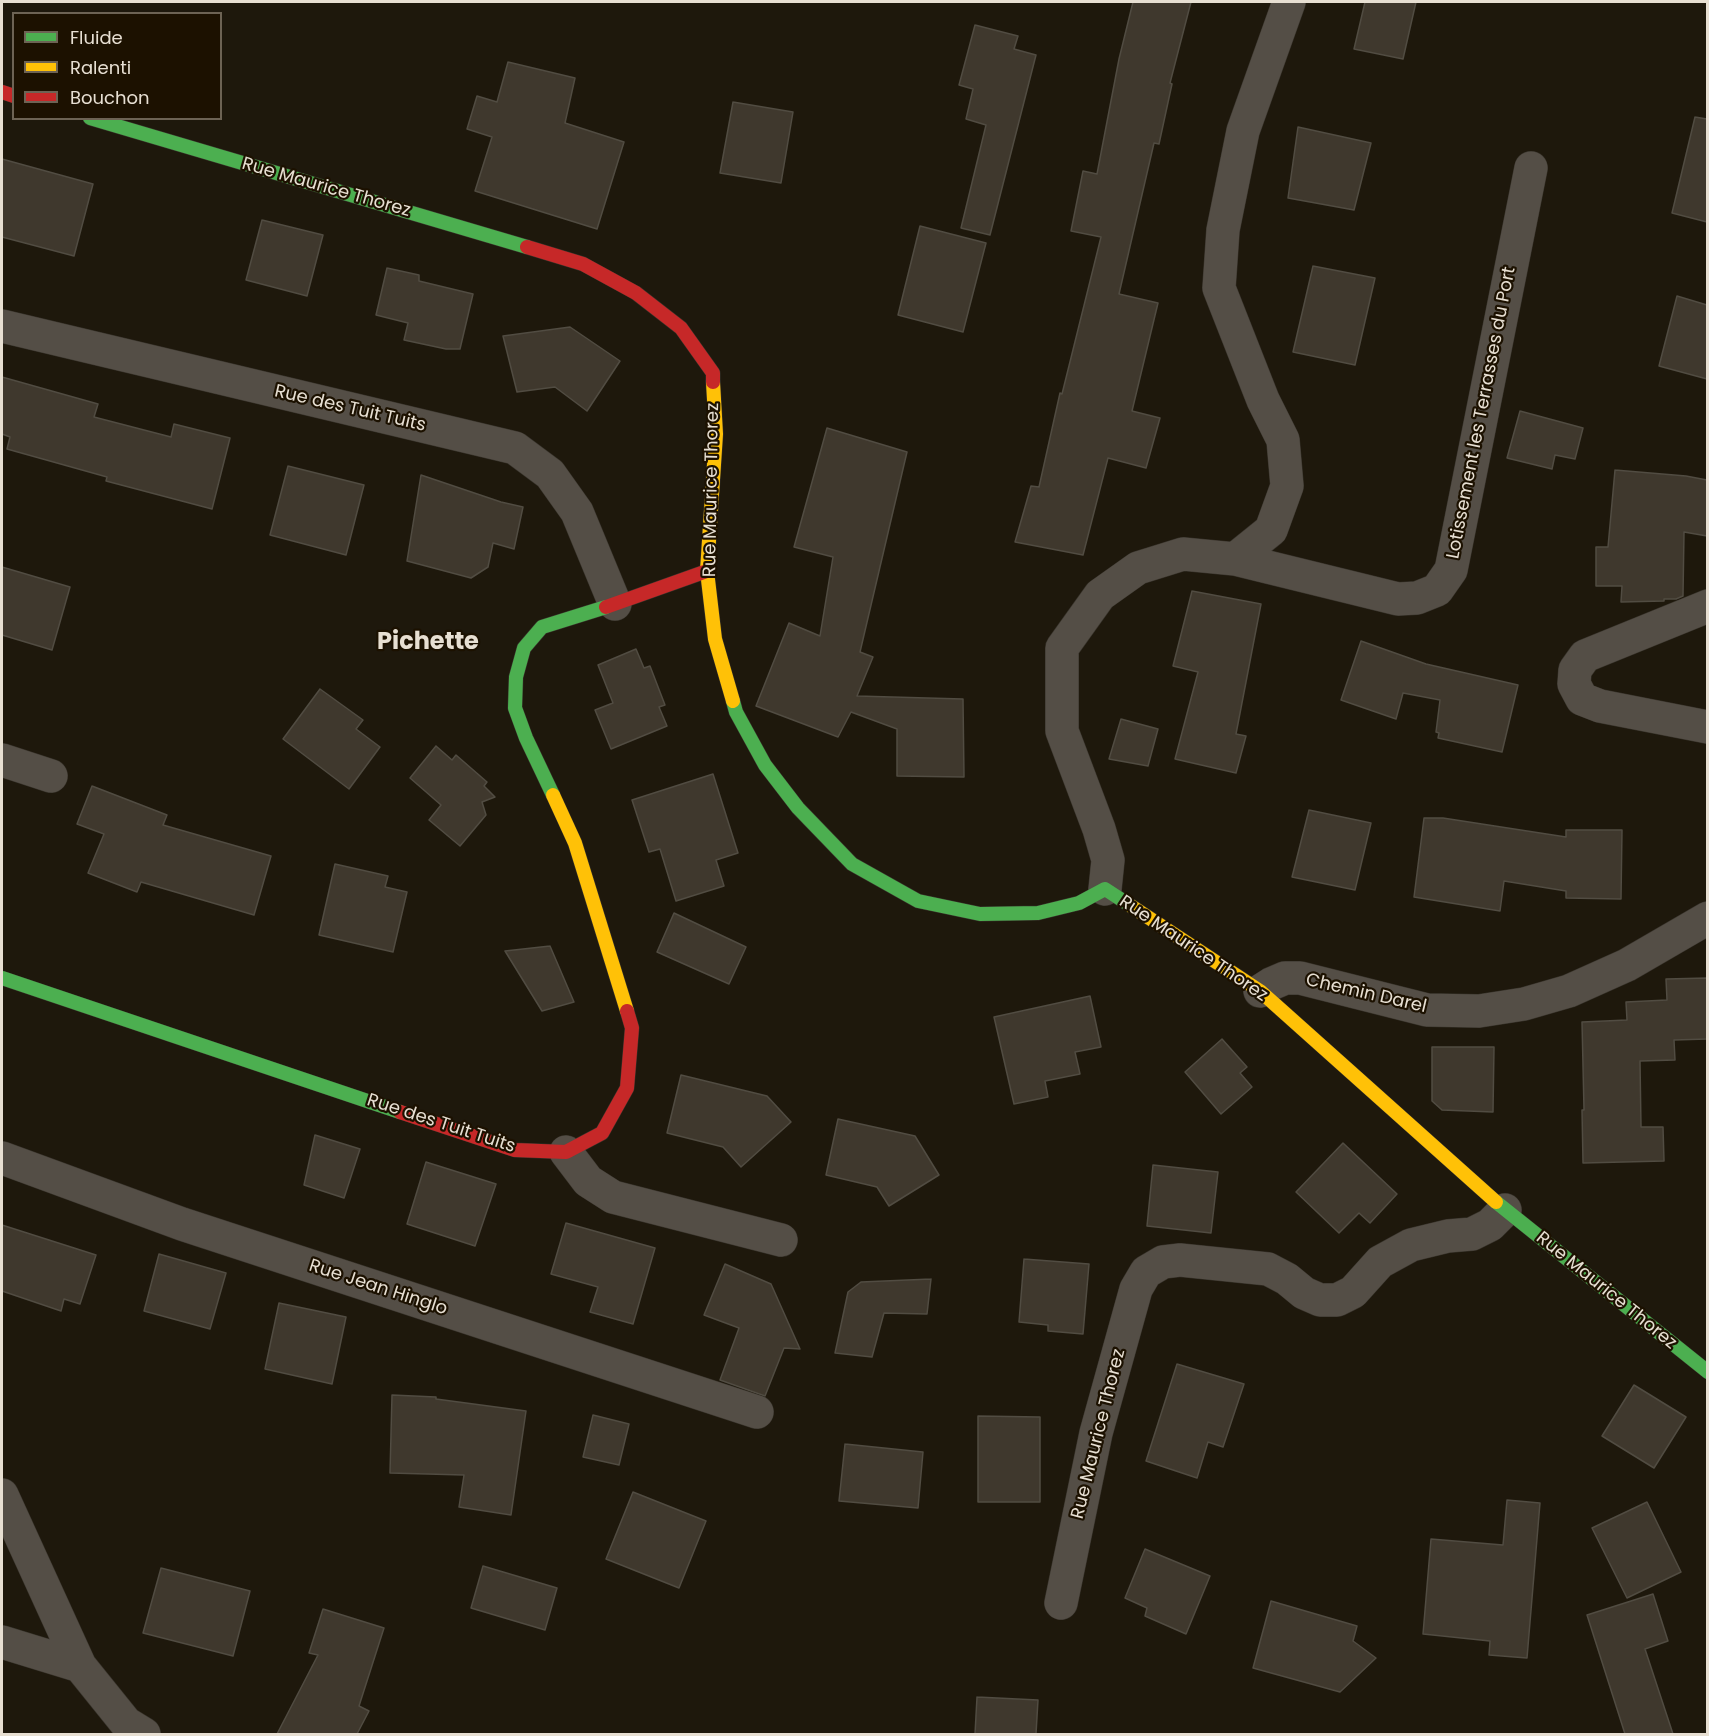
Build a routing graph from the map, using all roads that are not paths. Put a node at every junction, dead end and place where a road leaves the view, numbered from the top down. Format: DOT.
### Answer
graph roads {
  1 [pos="1289,2"];
  2 [pos="97,120"];
  3 [pos="1531,168"];
  4 [pos="2,326"];
  5 [pos="1235,559"];
  6 [pos="707,571"];
  7 [pos="615,604"];
  8 [pos="1707,606"];
  9 [pos="1707,727"];
  10 [pos="2,760"];
  11 [pos="51,776"];
  12 [pos="1105,890"];
  13 [pos="1707,918"];
  14 [pos="2,978"];
  15 [pos="1260,991"];
  16 [pos="566,1152"];
  17 [pos="2,1158"];
  18 [pos="1505,1209"];
  19 [pos="782,1240"];
  20 [pos="1707,1372"];
  21 [pos="757,1412"];
  22 [pos="2,1495"];
  23 [pos="1060,1604"];
  24 [pos="2,1642"];
  25 [pos="80,1666"];
  26 [pos="144,1734"];
  1 -- 5 [label="street"];
  2 -- 6 [label="street, Rue Maurice Thorez"];
  3 -- 5 [label="street, Lotissement les Terrasses du Port"];
  4 -- 7 [label="street, Rue des Tuit Tuits"];
  5 -- 12 [label="street, Lotissement les Terrasses du Port"];
  6 -- 7 [label="street"];
  6 -- 12 [label="street, Rue Maurice Thorez"];
  7 -- 16 [label="street"];
  8 -- 9 [label="street"];
  10 -- 11 [label="street"];
  12 -- 15 [label="street, Rue Maurice Thorez"];
  13 -- 15 [label="street, Chemin Darel"];
  14 -- 16 [label="street, Rue des Tuit Tuits"];
  15 -- 18 [label="street, Rue Maurice Thorez"];
  16 -- 19 [label="street"];
  17 -- 21 [label="street, Rue Jean Hinglo"];
  18 -- 20 [label="street, Rue Maurice Thorez"];
  18 -- 23 [label="street, Rue Maurice Thorez"];
  22 -- 25 [label="street"];
  24 -- 25 [label="street"];
  25 -- 26 [label="street"];
}
